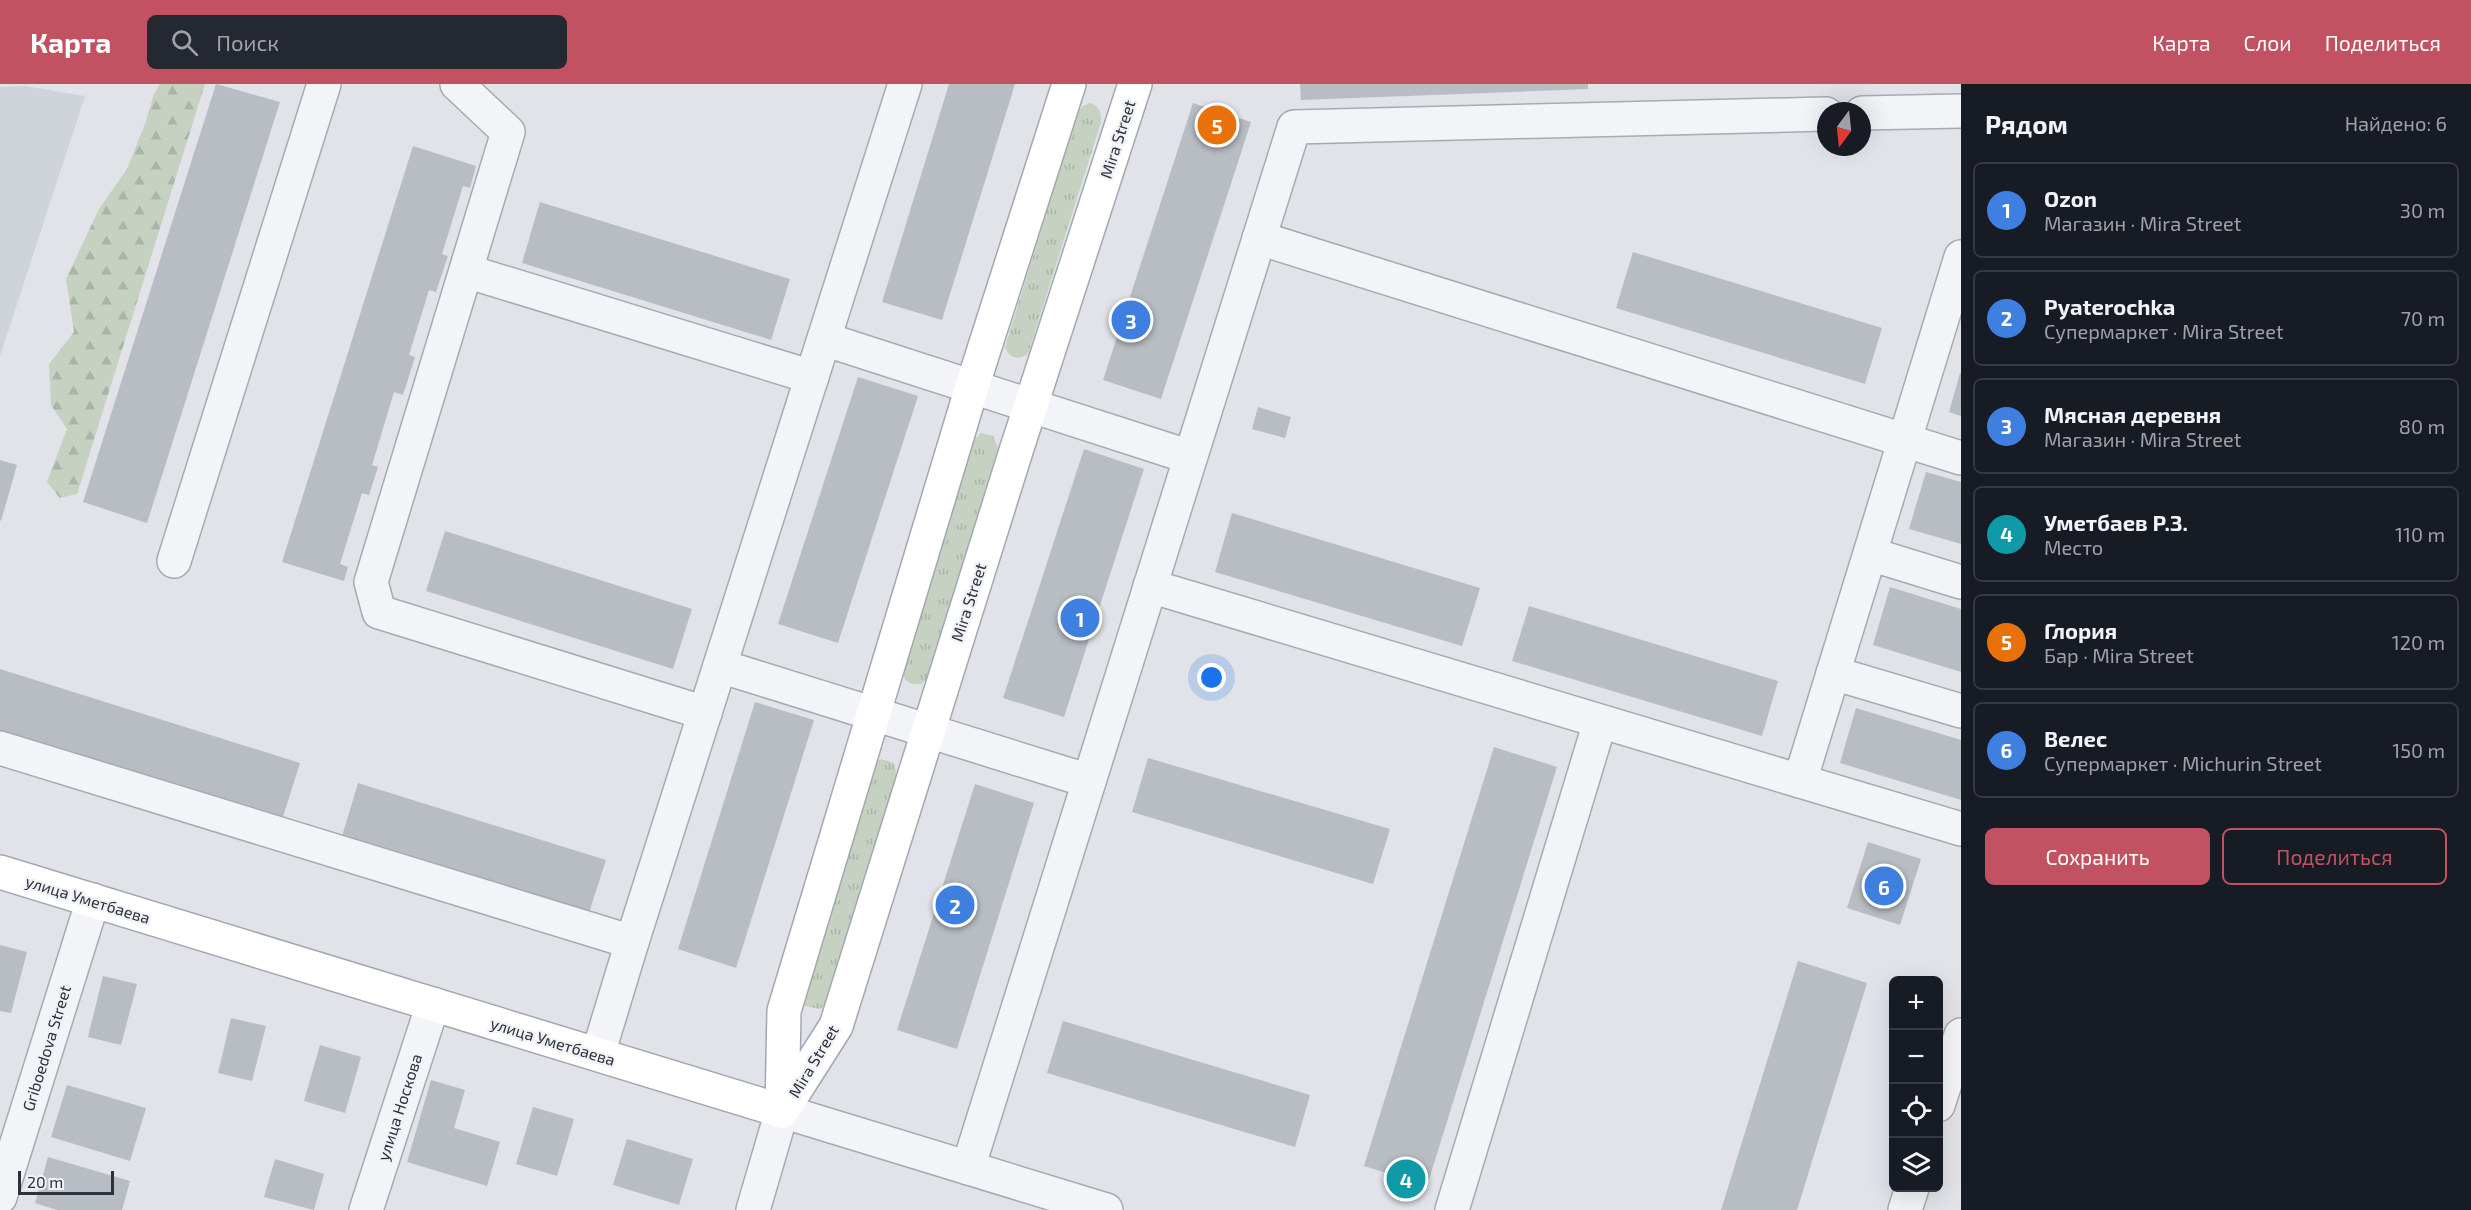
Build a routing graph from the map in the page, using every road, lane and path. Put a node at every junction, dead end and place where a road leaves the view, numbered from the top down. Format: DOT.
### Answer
graph roads {
  1 [pos="324,84"];
  2 [pos="457,84"];
  3 [pos="905,84"];
  4 [pos="1069,84"];
  5 [pos="1135,84"];
  6 [pos="1961,111"];
  7 [pos="1871,113"];
  8 [pos="1817,114"];
  9 [pos="1259,238"];
  10 [pos="1961,257"];
  11 [pos="466,270"];
  12 [pos="1951,327"];
  13 [pos="824,339"];
  14 [pos="812,377"];
  15 [pos="972,387"];
  16 [pos="1030,406"];
  17 [pos="1905,441"];
  18 [pos="1191,457"];
  19 [pos="1961,458"];
  20 [pos="1870,554"];
  21 [pos="174,561"];
  22 [pos="1961,582"];
  23 [pos="1150,586"];
  24 [pos="720,666"];
  25 [pos="1833,673"];
  26 [pos="1961,711"];
  27 [pos="705,713"];
  28 [pos="873,714"];
  29 [pos="1600,722"];
  30 [pos="927,731"];
  31 [pos="0,748"];
  32 [pos="1089,781"];
  33 [pos="1800,781"];
  34 [pos="1961,830"];
  35 [pos="0,872"];
  36 [pos="93,900"];
  37 [pos="632,942"];
  38 [pos="433,1004"];
  39 [pos="1961,1035"];
  40 [pos="598,1054"];
  41 [pos="1943,1090"];
  42 [pos="783,1111"];
  43 [pos="968,1168"];
  44 [pos="1911,1192"];
  45 [pos="0,1197"];
  46 [pos="366,1210"];
  47 [pos="753,1210"];
  48 [pos="1106,1210"];
  49 [pos="1452,1210"];
  50 [pos="1905,1210"];
  1 -- 21 [label="street"];
  2 -- 11 [label="street"];
  3 -- 13 [label="street"];
  4 -- 15 [label="main road, Mira Street"];
  5 -- 16 [label="main road, Mira Street"];
  6 -- 7 [label="street"];
  8 -- 9 [label="street"];
  9 -- 17 [label="street"];
  9 -- 18 [label="street"];
  10 -- 12 [label="street"];
  11 -- 14 [label="street"];
  11 -- 27 [label="street"];
  12 -- 17 [label="street"];
  13 -- 14 [label="street"];
  13 -- 15 [label="street"];
  14 -- 24 [label="street"];
  15 -- 16 [label="street"];
  15 -- 28 [label="main road, Mira Street"];
  16 -- 18 [label="street"];
  16 -- 30 [label="main road, Mira Street"];
  17 -- 19 [label="street"];
  17 -- 20 [label="street"];
  18 -- 23 [label="street"];
  20 -- 22 [label="street"];
  20 -- 25 [label="street"];
  23 -- 29 [label="street"];
  23 -- 32 [label="street"];
  24 -- 27 [label="street"];
  24 -- 28 [label="street"];
  25 -- 26 [label="street"];
  25 -- 33 [label="street"];
  27 -- 37 [label="street"];
  28 -- 30 [label="street"];
  28 -- 42 [label="main road, Mira Street"];
  29 -- 33 [label="street"];
  29 -- 49 [label="street"];
  30 -- 32 [label="street"];
  30 -- 42 [label="main road, Mira Street"];
  31 -- 37 [label="street"];
  32 -- 43 [label="street"];
  33 -- 34 [label="street"];
  35 -- 36 [label="main road, улица Уметбаева"];
  36 -- 38 [label="main road, улица Уметбаева"];
  36 -- 45 [label="street, Griboedova Street"];
  37 -- 40 [label="street"];
  38 -- 40 [label="main road, улица Уметбаева"];
  38 -- 46 [label="street, улица Носкова"];
  39 -- 41 [label="street"];
  40 -- 42 [label="main road, улица Уметбаева"];
  42 -- 43 [label="street, улица Уметбаева"];
  42 -- 47 [label="street, Mira Street"];
  43 -- 48 [label="street, улица Уметбаева"];
  44 -- 50 [label="street"];
}
